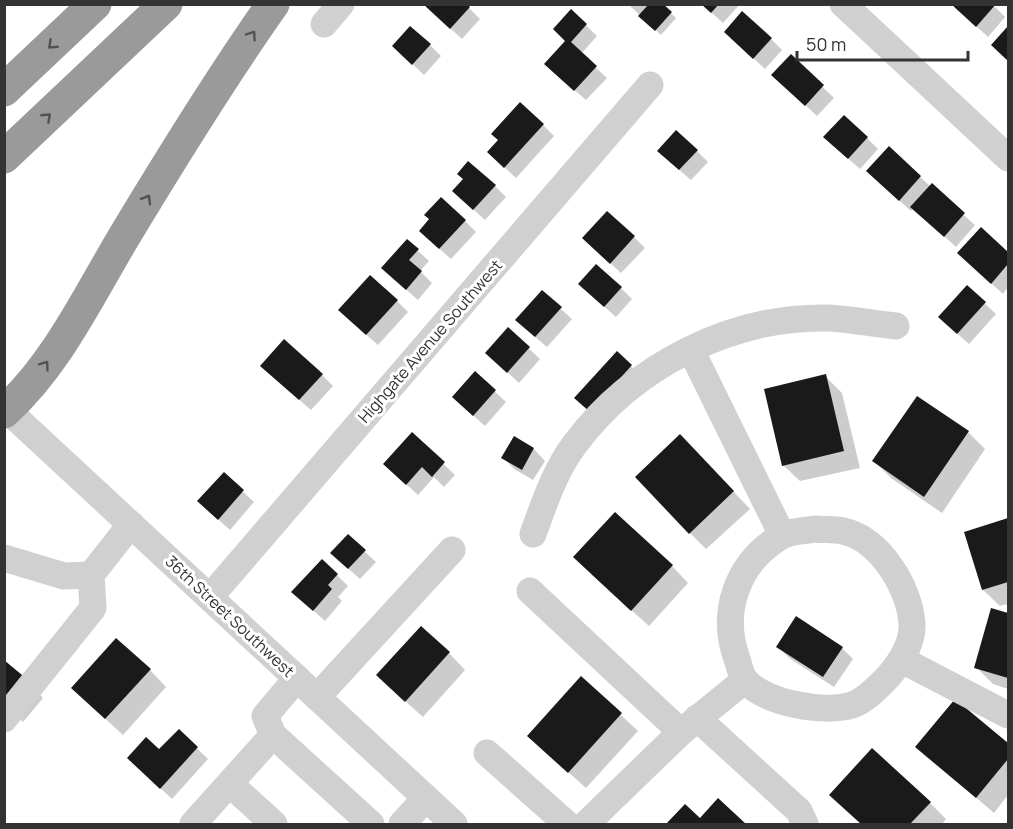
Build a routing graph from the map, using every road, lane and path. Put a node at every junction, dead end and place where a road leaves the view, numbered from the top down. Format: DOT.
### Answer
graph roads {
  1 [pos="95,4"];
  2 [pos="166,4"];
  3 [pos="273,4"];
  4 [pos="843,4"];
  5 [pos="650,85"];
  6 [pos="4,90"];
  7 [pos="4,157"];
  8 [pos="1008,158"];
  9 [pos="896,326"];
  10 [pos="691,350"];
  11 [pos="5,410"];
  12 [pos="131,524"];
  13 [pos="533,534"];
  14 [pos="782,535"];
  15 [pos="452,550"];
  16 [pos="4,558"];
  17 [pos="91,575"];
  18 [pos="530,591"];
  19 [pos="210,597"];
  20 [pos="902,660"];
  21 [pos="297,678"];
  22 [pos="745,680"];
  23 [pos="317,697"];
  24 [pos="1008,715"];
  25 [pos="4,719"];
  26 [pos="689,725"];
  27 [pos="273,735"];
  28 [pos="487,753"];
  29 [pos="230,783"];
  30 [pos="426,798"];
  31 [pos="193,825"];
  32 [pos="274,825"];
  33 [pos="371,825"];
  34 [pos="402,825"];
  35 [pos="454,825"];
  36 [pos="567,825"];
  37 [pos="586,825"];
  38 [pos="805,825"];
  1 -- 6 [label="highway, one-way"];
  7 -- 2 [label="highway, one-way"];
  11 -- 3 [label="highway, one-way"];
  4 -- 8 [label="street"];
  5 -- 19 [label="street, Highgate Avenue Southwest"];
  9 -- 10 [label="street"];
  10 -- 13 [label="street"];
  10 -- 14 [label="street"];
  11 -- 12 [label="street, 36th Street Southwest"];
  12 -- 17 [label="street"];
  12 -- 19 [label="street, 36th Street Southwest"];
  14 -- 20 [label="street"];
  14 -- 22 [label="street"];
  15 -- 23 [label="street"];
  16 -- 17 [label="street"];
  17 -- 25 [label="street"];
  18 -- 26 [label="street"];
  19 -- 21 [label="street, 36th Street Southwest"];
  20 -- 22 [label="street"];
  20 -- 24 [label="street"];
  21 -- 23 [label="street, 36th Street Southwest"];
  21 -- 27 [label="street"];
  22 -- 26 [label="street"];
  23 -- 30 [label="street, 36th Street Southwest"];
  26 -- 37 [label="street"];
  26 -- 38 [label="street"];
  27 -- 29 [label="street"];
  27 -- 33 [label="street"];
  28 -- 36 [label="street"];
  29 -- 31 [label="street"];
  29 -- 32 [label="street"];
  30 -- 34 [label="street"];
  30 -- 35 [label="street, 36th Street Southwest"];
}
